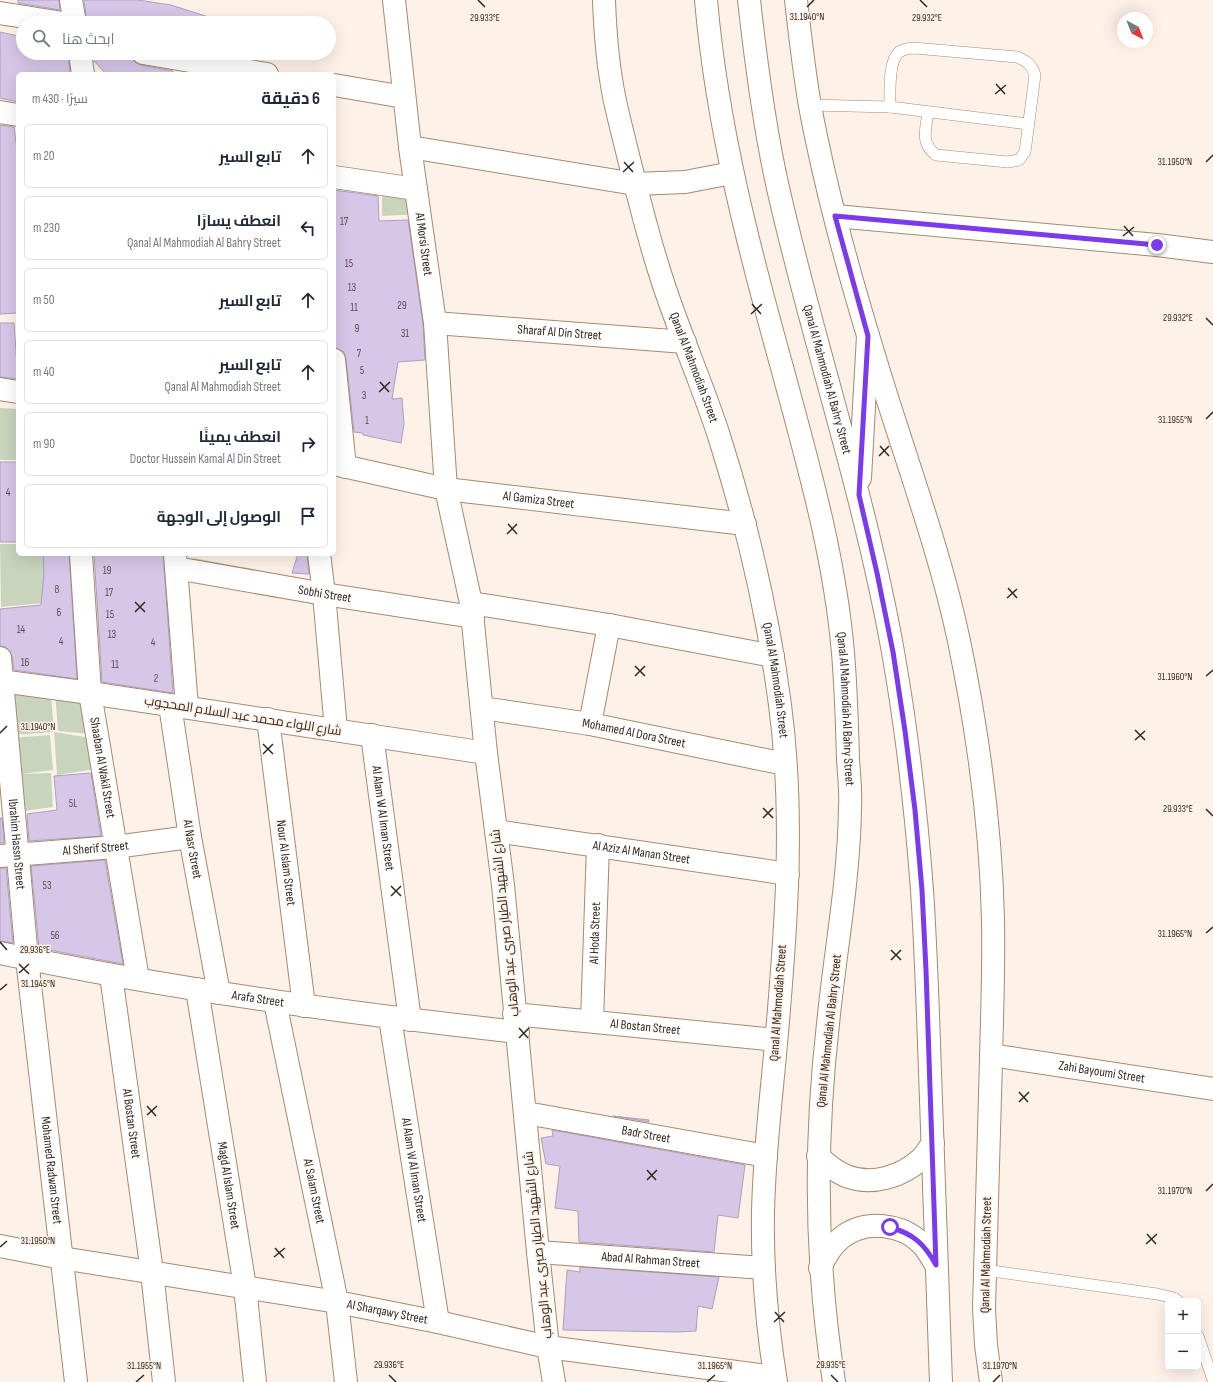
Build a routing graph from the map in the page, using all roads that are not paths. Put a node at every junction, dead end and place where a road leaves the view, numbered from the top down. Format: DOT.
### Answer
graph roads {
  1 [pos="71,0"];
  2 [pos="394,0"];
  3 [pos="604,0"];
  4 [pos="706,0"];
  5 [pos="749,0"];
  6 [pos="796,0"];
  7 [pos="0,12"];
  8 [pos="23,16"];
  9 [pos="74,16"];
  10 [pos="81,60"];
  11 [pos="184,60"];
  12 [pos="83,72"];
  13 [pos="255,72"];
  14 [pos="336,85"];
  15 [pos="404,97"];
  16 [pos="810,105"];
  17 [pos="890,107"];
  18 [pos="0,112"];
  19 [pos="928,112"];
  20 [pos="16,116"];
  21 [pos="1028,124"];
  22 [pos="410,147"];
  23 [pos="732,173"];
  24 [pos="336,177"];
  25 [pos="635,184"];
  26 [pos="416,189"];
  27 [pos="835,216"];
  28 [pos="1213,252"];
  29 [pos="436,323"];
  30 [pos="868,336"];
  31 [pos="685,342"];
  32 [pos="0,389"];
  33 [pos="16,392"];
  34 [pos="336,395"];
  35 [pos="340,465"];
  36 [pos="446,489"];
  37 [pos="859,495"];
  38 [pos="745,524"];
  39 [pos="81,556"];
  40 [pos="318,556"];
  41 [pos="176,561"];
  42 [pos="324,594"];
  43 [pos="472,610"];
  44 [pos="609,625"];
  45 [pos="773,656"];
  46 [pos="0,658"];
  47 [pos="1,681"];
  48 [pos="90,692"];
  49 [pos="179,706"];
  50 [pos="482,708"];
  51 [pos="268,719"];
  52 [pos="590,724"];
  53 [pos="336,730"];
  54 [pos="372,735"];
  55 [pos="486,753"];
  56 [pos="785,764"];
  57 [pos="496,831"];
  58 [pos="190,837"];
  59 [pos="598,845"];
  60 [pos="115,847"];
  61 [pos="9,856"];
  62 [pos="788,874"];
  63 [pos="0,953"];
  64 [pos="27,958"];
  65 [pos="112,975"];
  66 [pos="138,979"];
  67 [pos="197,989"];
  68 [pos="219,993"];
  69 [pos="275,1002"];
  70 [pos="304,1006"];
  71 [pos="400,1019"];
  72 [pos="592,1021"];
  73 [pos="516,1023"];
  74 [pos="776,1040"];
  75 [pos="991,1055"];
  76 [pos="1213,1089"];
  77 [pos="526,1113"];
  78 [pos="933,1143"];
  79 [pos="766,1156"];
  80 [pos="818,1156"];
  81 [pos="0,1246"];
  82 [pos="538,1252"];
  83 [pos="62,1258"];
  84 [pos="936,1265"];
  85 [pos="764,1268"];
  86 [pos="820,1268"];
  87 [pos="985,1270"];
  88 [pos="152,1272"];
  89 [pos="245,1287"];
  90 [pos="1174,1298"];
  91 [pos="337,1302"];
  92 [pos="438,1322"];
  93 [pos="1201,1345"];
  94 [pos="548,1347"];
  95 [pos="776,1379"];
  96 [pos="1213,1380"];
  97 [pos="76,1382"];
  98 [pos="164,1382"];
  99 [pos="255,1382"];
  100 [pos="346,1382"];
  101 [pos="554,1382"];
  102 [pos="834,1382"];
  103 [pos="940,1382"];
  104 [pos="991,1382"];
  1 -- 9 [label="street"];
  2 -- 15 [label="street, Al Morsi Street"];
  3 -- 25 [label="street, Qanal Al Mahmodiah Street"];
  4 -- 23 [label="street, Qanal Al Mahmodiah Al Bahry Street"];
  5 -- 37 [label="street, Qanal Al Mahmodiah Al Bahry Street"];
  6 -- 16 [label="street, Qanal Al Mahmodiah Street"];
  7 -- 8 [label="street"];
  10 -- 12 [label="street"];
  11 -- 13 [label="street"];
  14 -- 15 [label="street"];
  15 -- 22 [label="street, Al Morsi Street"];
  16 -- 17 [label="lane"];
  16 -- 27 [label="street, Qanal Al Mahmodiah Street"];
  17 -- 19 [label="lane"];
  17 -- 21 [label="lane"];
  18 -- 20 [label="street"];
  19 -- 21 [label="lane"];
  19 -- 21 [label="lane"];
  22 -- 25 [label="street"];
  22 -- 26 [label="street, Al Morsi Street"];
  23 -- 25 [label="street"];
  23 -- 80 [label="street, Qanal Al Mahmodiah Al Bahry Street"];
  24 -- 26 [label="street"];
  25 -- 31 [label="street, Qanal Al Mahmodiah Street"];
  26 -- 29 [label="street, Al Morsi Street"];
  27 -- 28 [label="street"];
  27 -- 30 [label="street, Qanal Al Mahmodiah Street"];
  29 -- 31 [label="street, Sharaf Al Din Street"];
  29 -- 36 [label="street, Al Morsi Street"];
  30 -- 37 [label="street"];
  30 -- 75 [label="street, Qanal Al Mahmodiah Street"];
  31 -- 38 [label="street, Qanal Al Mahmodiah Street"];
  32 -- 33 [label="street"];
  34 -- 35 [label="street"];
  35 -- 36 [label="street, Al Gamiza Street"];
  36 -- 38 [label="street, Al Gamiza Street"];
  36 -- 43 [label="street, شارع الشهيد الطيار صبرى عبد الوهاب"];
  37 -- 78 [label="street, Qanal Al Mahmodiah Al Bahry Street"];
  38 -- 45 [label="street, Qanal Al Mahmodiah Street"];
  39 -- 48 [label="street, Shaaban Al Wakil Street"];
  40 -- 42 [label="street"];
  41 -- 42 [label="street, Sobhi Street"];
  41 -- 49 [label="street, Al Nasr Street"];
  42 -- 43 [label="street, Sobhi Street"];
  42 -- 53 [label="street"];
  43 -- 44 [label="street, Sobhi Street"];
  43 -- 50 [label="street, شارع الشهيد الطيار صبرى عبد الوهاب"];
  44 -- 45 [label="street, Sobhi Street"];
  44 -- 52 [label="street"];
  45 -- 56 [label="street, Qanal Al Mahmodiah Street"];
  46 -- 47 [label="street, Ibrahim Hassn Street"];
  47 -- 48 [label="street, شارع اللواء محمد عبد السلام المحجوب"];
  47 -- 61 [label="street, Ibrahim Hassn Street"];
  48 -- 49 [label="street, شارع اللواء محمد عبد السلام المحجوب"];
  48 -- 60 [label="street, Shaaban Al Wakil Street"];
  49 -- 51 [label="street, شارع اللواء محمد عبد السلام المحجوب"];
  49 -- 58 [label="street, Al Nasr Street"];
  50 -- 52 [label="street, Mohamed Al Dora Street"];
  50 -- 55 [label="street, شارع الشهيد الطيار صبرى عبد الوهاب"];
  51 -- 53 [label="street, شارع اللواء محمد عبد السلام المحجوب"];
  51 -- 70 [label="street, Nour Al Islam Street"];
  52 -- 56 [label="street, Mohamed Al Dora Street"];
  53 -- 54 [label="street, شارع اللواء محمد عبد السلام المحجوب"];
  54 -- 55 [label="street, شارع اللواء محمد عبد السلام المحجوب"];
  54 -- 71 [label="street, Al Alam W Al Iman Street"];
  55 -- 57 [label="street, شارع الشهيد الطيار صبرى عبد الوهاب"];
  56 -- 62 [label="street, Qanal Al Mahmodiah Street"];
  57 -- 59 [label="street, Al Aziz Al Manan Street"];
  57 -- 73 [label="street, شارع الشهيد الطيار صبرى عبد الوهاب"];
  58 -- 60 [label="street, Al Sherif Street"];
  58 -- 68 [label="street, Al Nasr Street"];
  59 -- 62 [label="street, Al Aziz Al Manan Street"];
  59 -- 72 [label="street, Al Hoda Street"];
  60 -- 61 [label="street, Al Sherif Street"];
  60 -- 66 [label="street, Shaaban Al Wakil Street"];
  61 -- 64 [label="street, Ibrahim Hassn Street"];
  62 -- 74 [label="street, Qanal Al Mahmodiah Street"];
  63 -- 64 [label="street, Arafa Street"];
  64 -- 65 [label="street, Arafa Street"];
  64 -- 83 [label="street, Mohamed Radwan Street"];
  65 -- 66 [label="street, Arafa Street"];
  65 -- 88 [label="street, Al Bostan Street"];
  66 -- 67 [label="street, Arafa Street"];
  67 -- 68 [label="street, Arafa Street"];
  67 -- 89 [label="street, Magd Al Islam Street"];
  68 -- 69 [label="street, Arafa Street"];
  69 -- 70 [label="street, Arafa Street"];
  69 -- 91 [label="street, Al Salam Street"];
  70 -- 71 [label="street, Arafa Street"];
  71 -- 73 [label="street, Arafa Street"];
  71 -- 92 [label="street, Al Alam W Al Iman Street"];
  72 -- 73 [label="street, Al Bostan Street"];
  72 -- 74 [label="street, Al Bostan Street"];
  73 -- 77 [label="street, شارع الشهيد الطيار صبرى عبد الوهاب"];
  74 -- 79 [label="street, Qanal Al Mahmodiah Street"];
  75 -- 76 [label="street, Zahi Bayoumi Street"];
  75 -- 87 [label="street, Qanal Al Mahmodiah Street"];
  77 -- 79 [label="street, Badr Street"];
  77 -- 82 [label="street, شارع الشهيد الطيار صبرى عبد الوهاب"];
  78 -- 80 [label="street"];
  78 -- 84 [label="street, Qanal Al Mahmodiah Al Bahry Street"];
  79 -- 85 [label="street, Qanal Al Mahmodiah Street"];
  80 -- 86 [label="street, Qanal Al Mahmodiah Al Bahry Street"];
  81 -- 83 [label="street, Al Sharqawy Street"];
  82 -- 85 [label="street, Abad Al Rahman Street"];
  82 -- 94 [label="street, شارع الشهيد الطيار صبرى عبد الوهاب"];
  83 -- 88 [label="street, Al Sharqawy Street"];
  83 -- 97 [label="street, Mohamed Radwan Street"];
  84 -- 86 [label="street"];
  84 -- 103 [label="street, Qanal Al Mahmodiah Al Bahry Street"];
  85 -- 95 [label="street, Qanal Al Mahmodiah Street"];
  86 -- 102 [label="street, Qanal Al Mahmodiah Al Bahry Street"];
  87 -- 90 [label="lane"];
  87 -- 104 [label="street, Qanal Al Mahmodiah Street"];
  88 -- 89 [label="street, Al Sharqawy Street"];
  88 -- 98 [label="street, Al Bostan Street"];
  89 -- 91 [label="street, Al Sharqawy Street"];
  89 -- 99 [label="street, Magd Al Islam Street"];
  91 -- 92 [label="street, Al Sharqawy Street"];
  91 -- 100 [label="street, Al Salam Street"];
  92 -- 94 [label="street, Al Sharqawy Street"];
  93 -- 96 [label="lane"];
  94 -- 95 [label="street, Al Sharqawy Street"];
  94 -- 101 [label="street, شارع الشهيد الطيار صبرى عبد الوهاب"];
}
